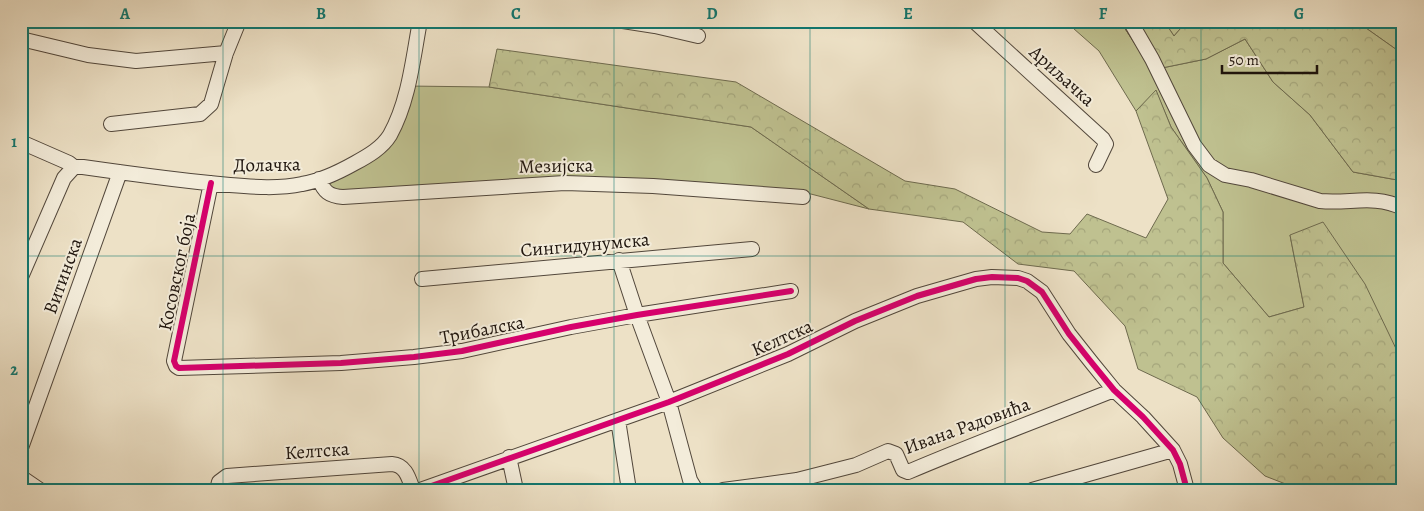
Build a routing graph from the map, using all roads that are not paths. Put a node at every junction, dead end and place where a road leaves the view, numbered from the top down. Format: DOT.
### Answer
graph roads {
  1 [pos="239,21"];
  2 [pos="420,21"];
  3 [pos="623,21"];
  4 [pos="974,21"];
  5 [pos="1130,21"];
  6 [pos="698,36"];
  7 [pos="21,39"];
  8 [pos="226,53"];
  9 [pos="111,124"];
  10 [pos="21,142"];
  11 [pos="1096,165"];
  12 [pos="74,167"];
  13 [pos="120,172"];
  14 [pos="319,179"];
  15 [pos="211,183"];
  16 [pos="803,197"];
  17 [pos="1403,208"];
  18 [pos="752,249"];
  19 [pos="619,260"];
  20 [pos="21,277"];
  21 [pos="422,280"];
  22 [pos="792,291"];
  23 [pos="637,315"];
  24 [pos="176,366"];
  25 [pos="1114,390"];
  26 [pos="669,402"];
  27 [pos="618,420"];
  28 [pos="21,448"];
  29 [pos="1173,450"];
  30 [pos="509,457"];
  31 [pos="21,477"];
  32 [pos="40,490"];
  33 [pos="216,490"];
  34 [pos="413,490"];
  35 [pos="420,490"];
  36 [pos="516,490"];
  37 [pos="629,490"];
  38 [pos="696,490"];
  39 [pos="723,490"];
  40 [pos="1032,490"];
  41 [pos="1187,490"];
  1 -- 8 [label="street"];
  2 -- 14 [label="street, Долачка"];
  3 -- 6 [label="street"];
  4 -- 11 [label="street, Ариљачка"];
  5 -- 17 [label="street"];
  7 -- 8 [label="street"];
  8 -- 9 [label="street"];
  10 -- 12 [label="street, Долачка"];
  12 -- 13 [label="street, Долачка"];
  12 -- 20 [label="street"];
  13 -- 15 [label="street, Долачка"];
  13 -- 28 [label="street, Витинска"];
  14 -- 15 [label="street, Долачка"];
  14 -- 16 [label="street, Мезијска"];
  15 -- 24 [label="street, Косовског боја"];
  18 -- 19 [label="street, Сингидунумска"];
  19 -- 21 [label="street, Сингидунумска"];
  19 -- 23 [label="street"];
  22 -- 23 [label="street, Трибалска"];
  23 -- 24 [label="street, Трибалска"];
  23 -- 26 [label="street"];
  25 -- 26 [label="street, Келтска"];
  25 -- 29 [label="street, Келтска"];
  25 -- 39 [label="street, Ивана Радовића"];
  26 -- 27 [label="street, Келтска"];
  26 -- 38 [label="street"];
  27 -- 30 [label="street, Келтска"];
  27 -- 37 [label="street"];
  29 -- 40 [label="street"];
  29 -- 41 [label="street"];
  30 -- 35 [label="street, Келтска"];
  30 -- 36 [label="street"];
  31 -- 32 [label="street"];
  33 -- 34 [label="street, Келтска"];
}
